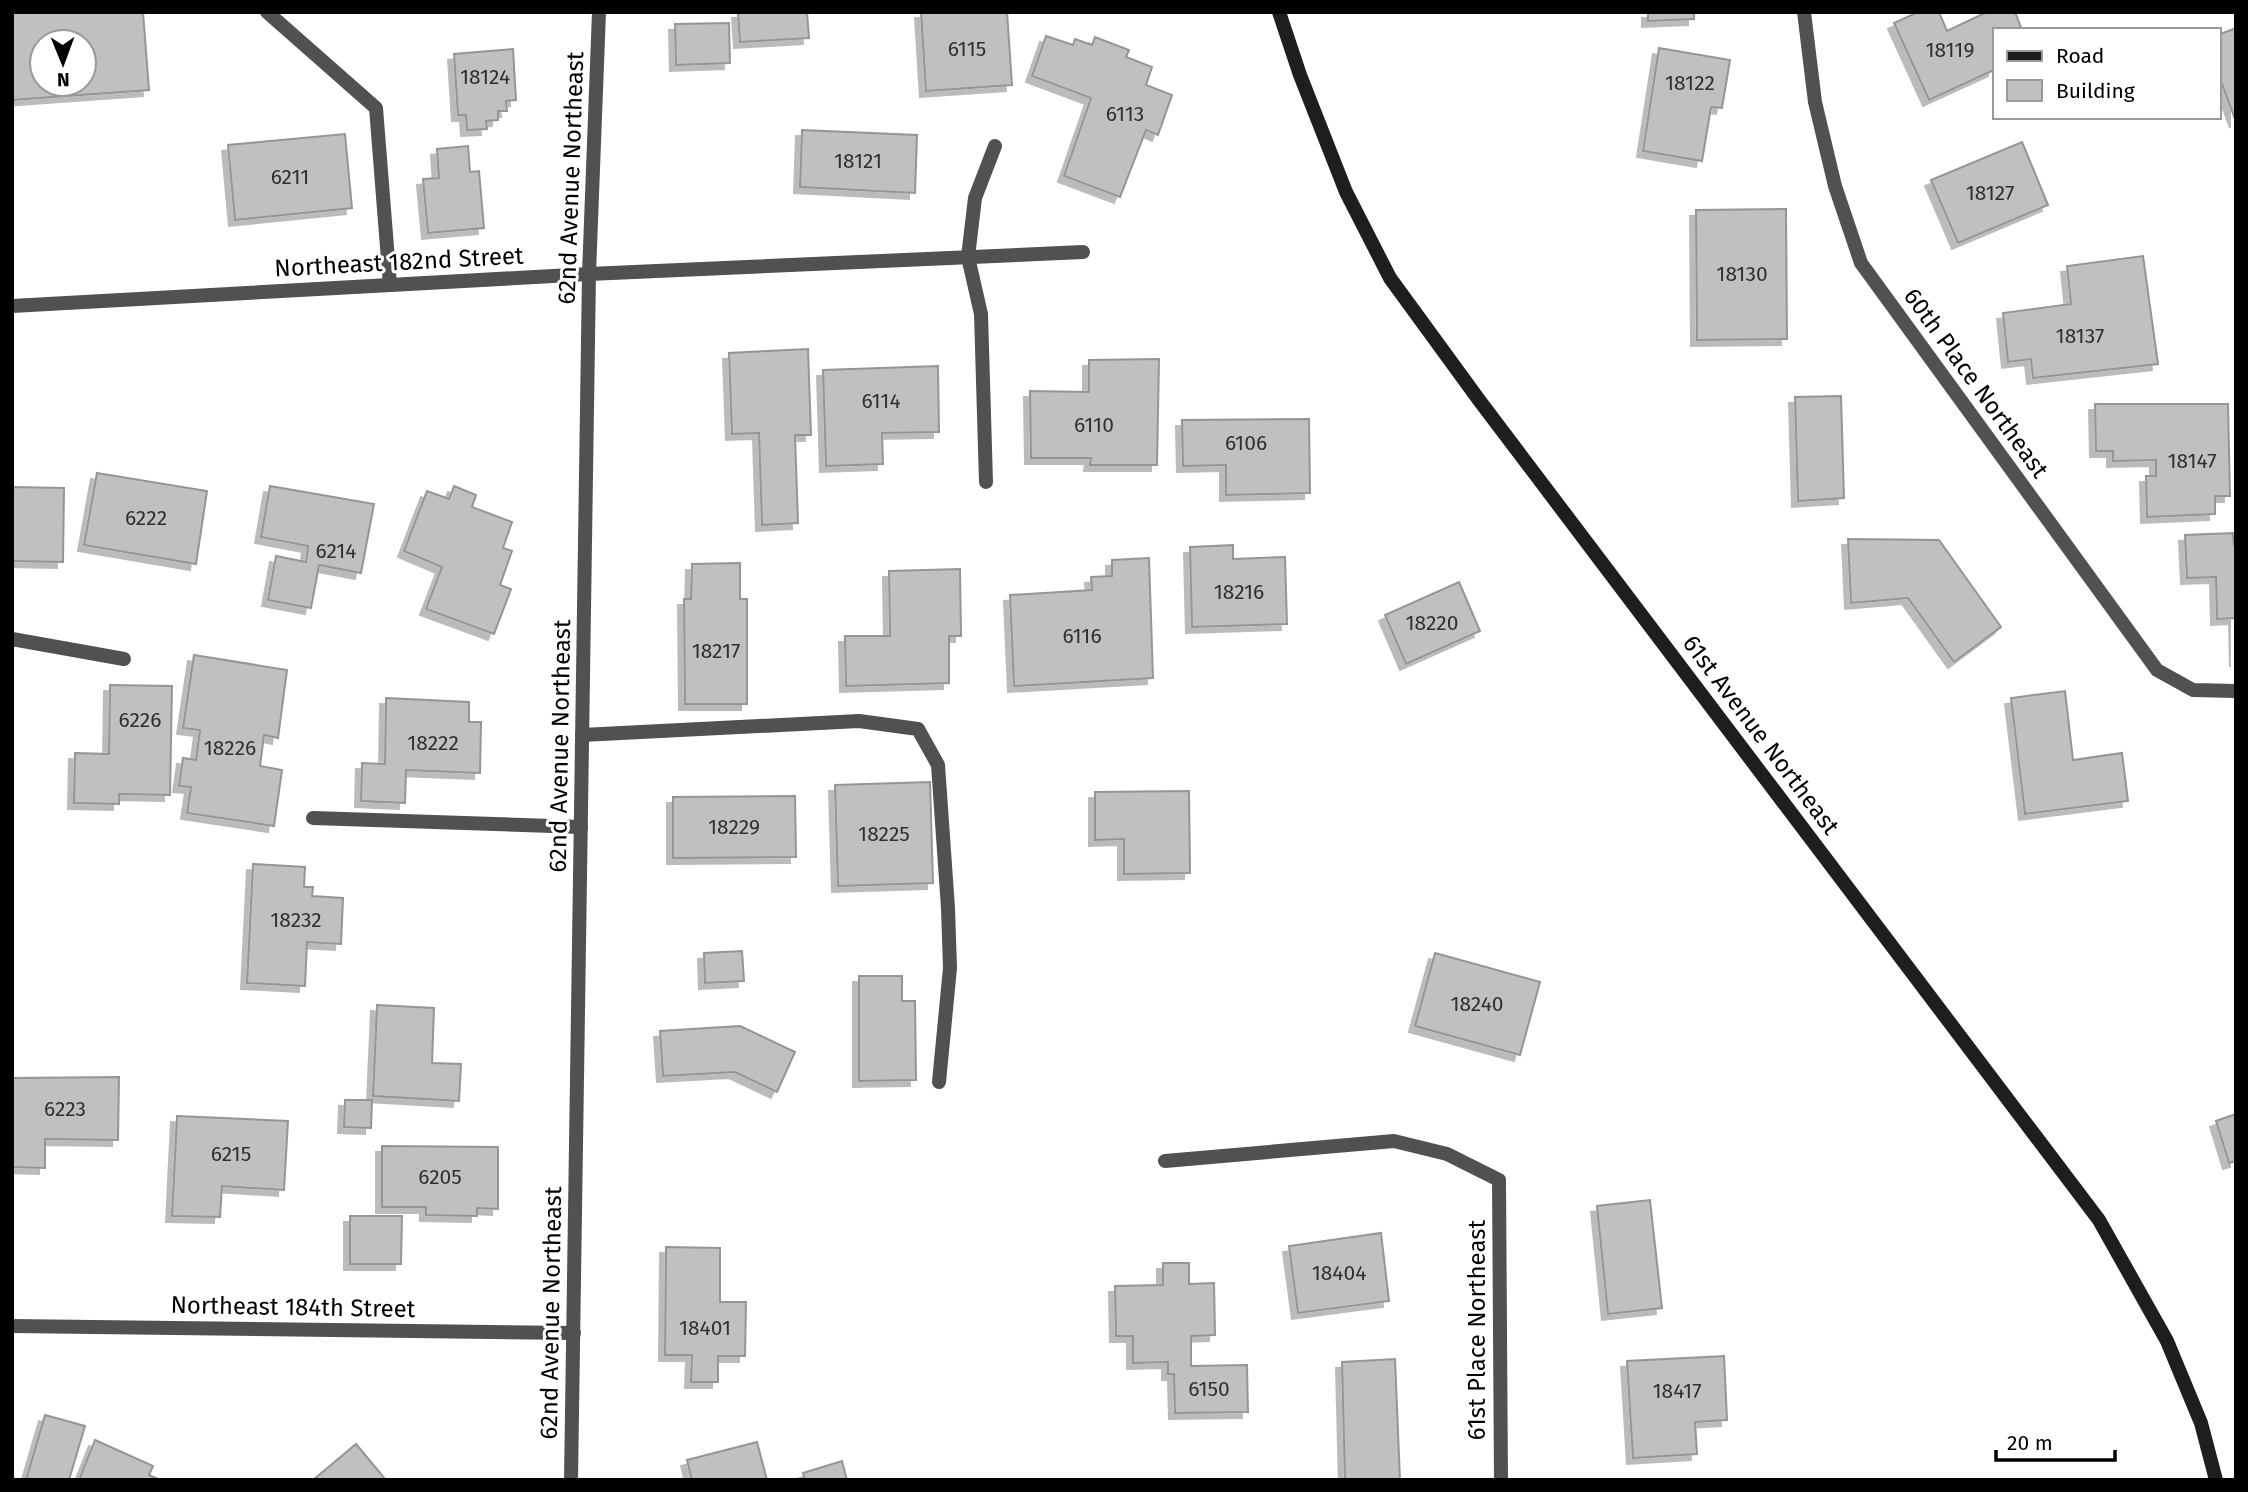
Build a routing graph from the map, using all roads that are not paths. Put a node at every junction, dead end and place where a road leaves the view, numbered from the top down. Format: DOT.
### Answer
graph roads {
  1 [pos="267,12"];
  2 [pos="599,12"];
  3 [pos="1279,12"];
  4 [pos="1804,12"];
  5 [pos="995,146"];
  6 [pos="1083,252"];
  7 [pos="968,257"];
  8 [pos="589,274"];
  9 [pos="390,285"];
  10 [pos="12,306"];
  11 [pos="986,482"];
  12 [pos="12,639"];
  13 [pos="124,659"];
  14 [pos="2236,691"];
  15 [pos="582,735"];
  16 [pos="313,818"];
  17 [pos="581,827"];
  18 [pos="939,1082"];
  19 [pos="1165,1161"];
  20 [pos="12,1326"];
  21 [pos="574,1333"];
  22 [pos="571,1480"];
  23 [pos="1501,1480"];
  24 [pos="2216,1480"];
  1 -- 9 [label="street"];
  2 -- 8 [label="street, 62nd Avenue Northeast"];
  3 -- 24 [label="main road, 61st Avenue Northeast"];
  4 -- 14 [label="street, 60th Place Northeast"];
  5 -- 7 [label="street"];
  6 -- 7 [label="street, Northeast 182nd Street"];
  7 -- 8 [label="street, Northeast 182nd Street"];
  7 -- 11 [label="street"];
  8 -- 9 [label="street, Northeast 182nd Street"];
  8 -- 15 [label="street, 62nd Avenue Northeast"];
  9 -- 10 [label="street, Northeast 182nd Street"];
  12 -- 13 [label="street"];
  15 -- 17 [label="street, 62nd Avenue Northeast"];
  15 -- 18 [label="street"];
  16 -- 17 [label="street"];
  17 -- 21 [label="street, 62nd Avenue Northeast"];
  19 -- 23 [label="street, 61st Place Northeast"];
  20 -- 21 [label="street, Northeast 184th Street"];
  21 -- 22 [label="street, 62nd Avenue Northeast"];
}
